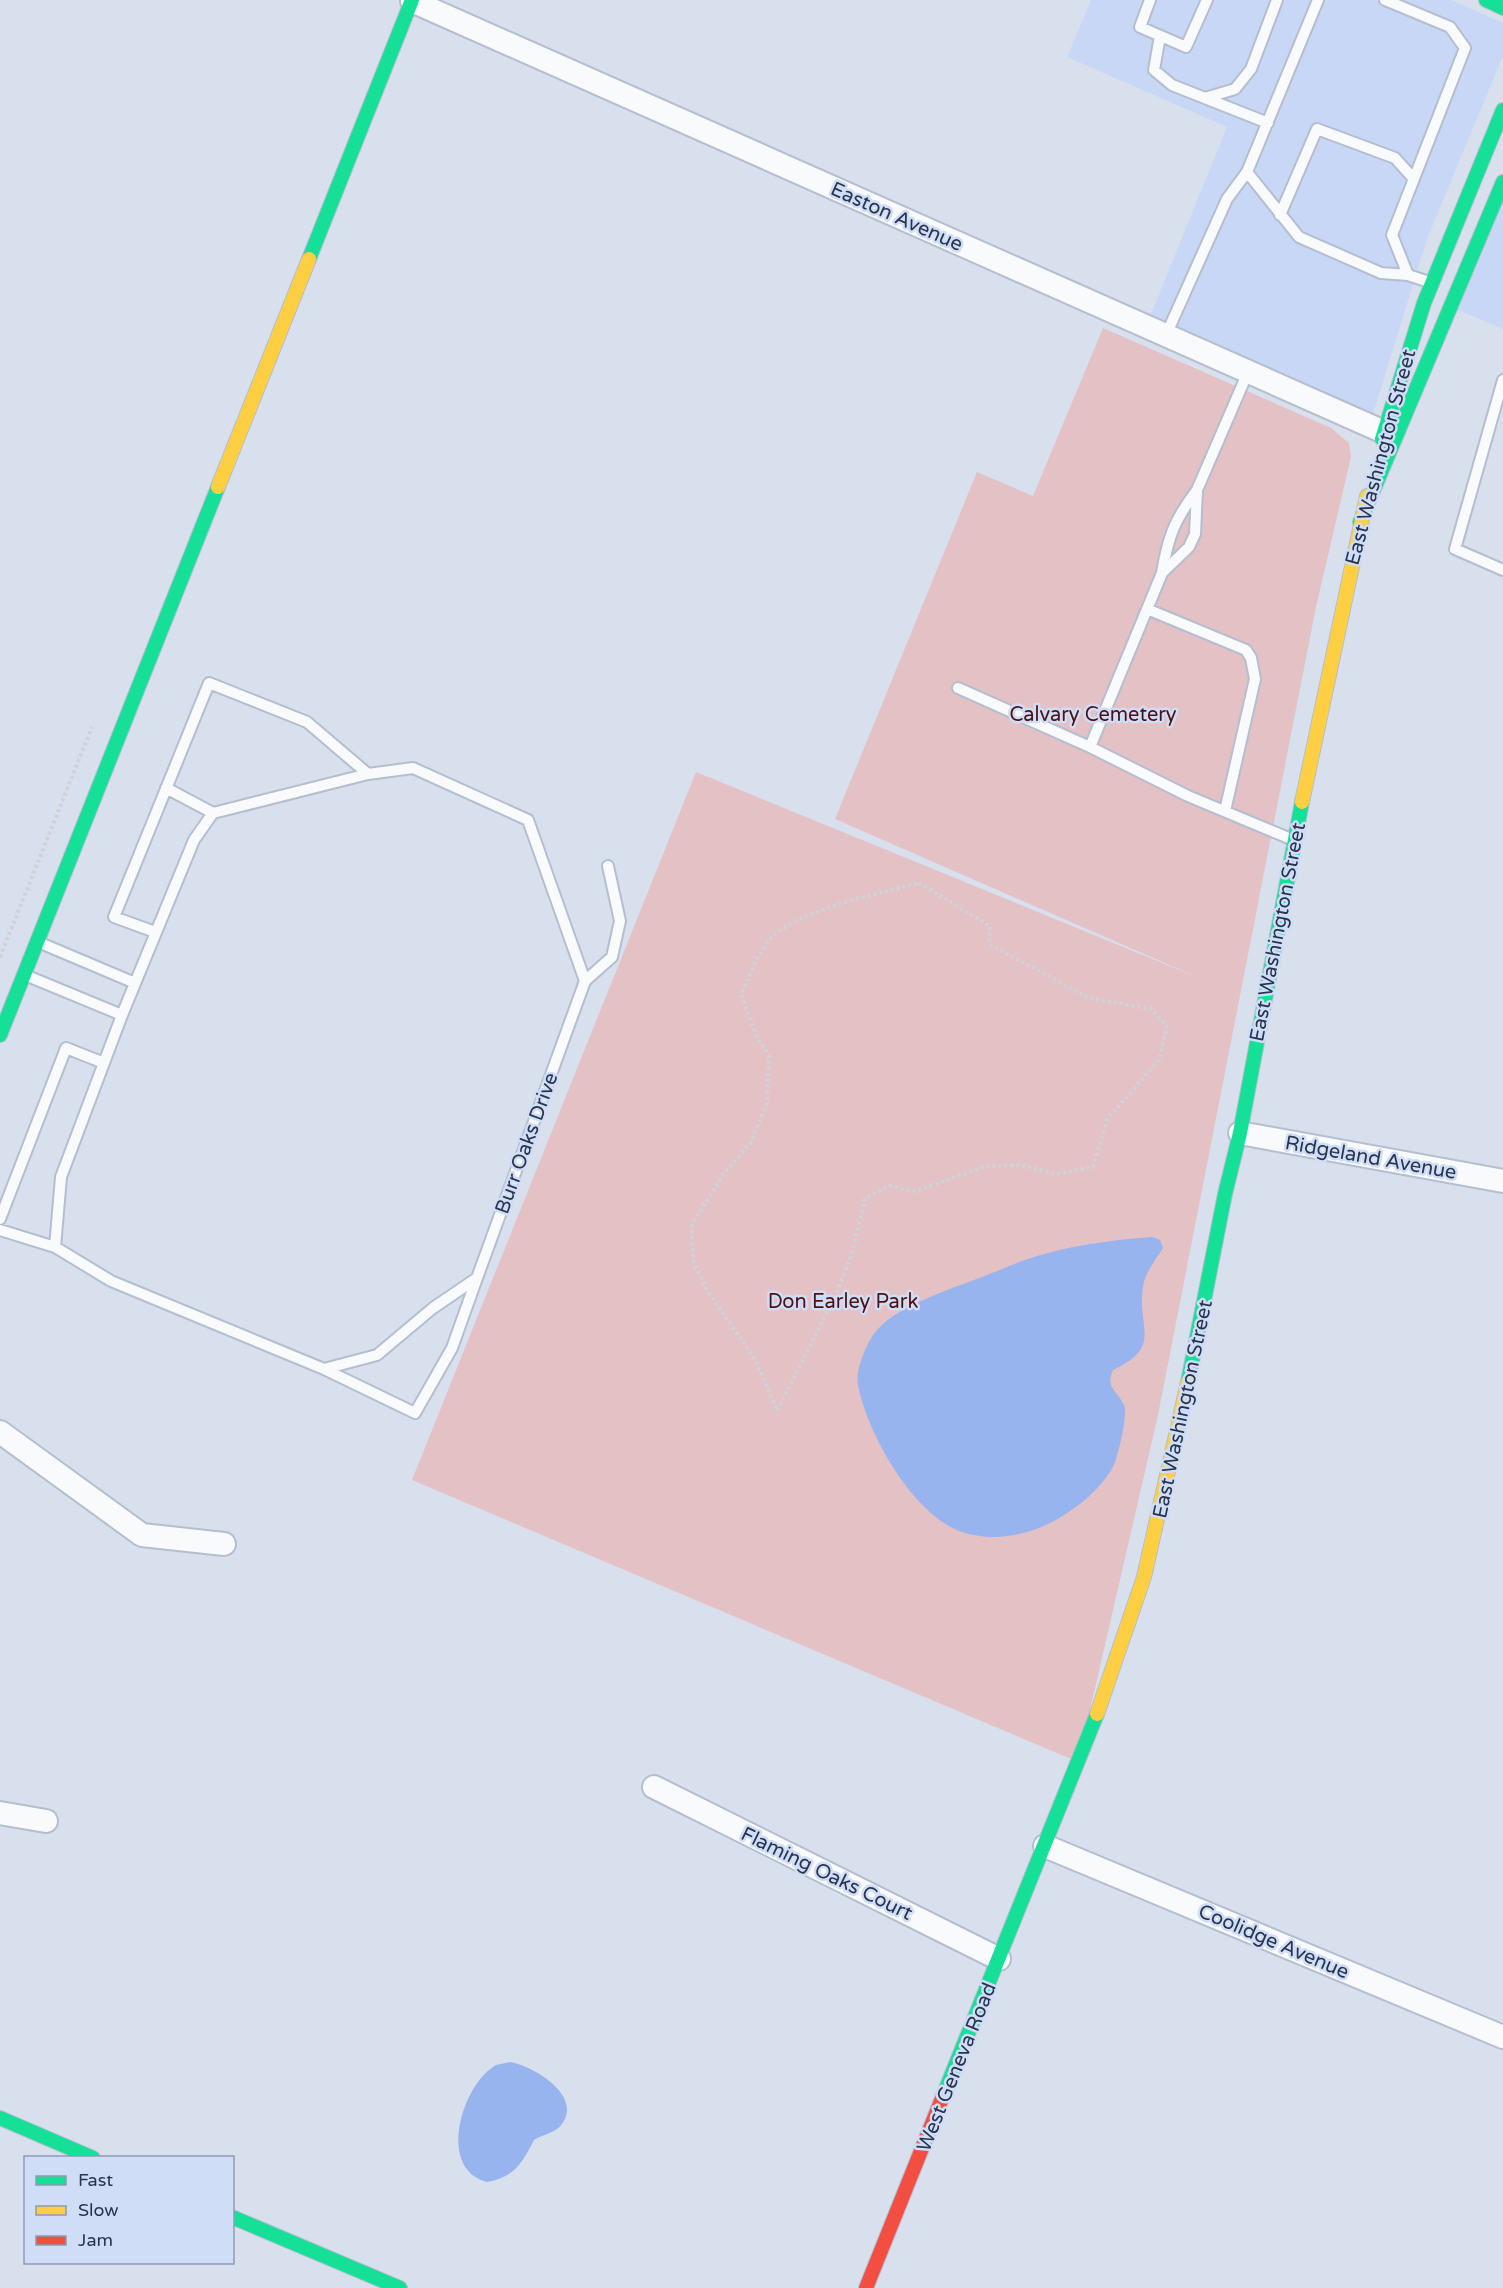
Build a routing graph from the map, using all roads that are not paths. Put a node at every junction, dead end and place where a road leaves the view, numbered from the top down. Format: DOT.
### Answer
graph roads {
  1 [pos="411,0"];
  2 [pos="1150,0"];
  3 [pos="1207,0"];
  4 [pos="1277,0"];
  5 [pos="1318,0"];
  6 [pos="1384,0"];
  7 [pos="1486,0"];
  8 [pos="1503,8"];
  9 [pos="1160,36"];
  10 [pos="1205,98"];
  11 [pos="1503,110"];
  12 [pos="1268,123"];
  13 [pos="1247,172"];
  14 [pos="1413,178"];
  15 [pos="1503,182"];
  16 [pos="1280,215"];
  17 [pos="1408,275"];
  18 [pos="1432,283"];
  19 [pos="1166,335"];
  20 [pos="1248,372"];
  21 [pos="1503,380"];
  22 [pos="1384,432"];
  23 [pos="1197,490"];
  24 [pos="1360,522"];
  25 [pos="1503,570"];
  26 [pos="1162,573"];
  27 [pos="1147,609"];
  28 [pos="958,688"];
  29 [pos="1090,747"];
  30 [pos="368,774"];
  31 [pos="166,788"];
  32 [pos="1225,811"];
  33 [pos="213,813"];
  34 [pos="1294,840"];
  35 [pos="608,866"];
  36 [pos="155,933"];
  37 [pos="38,942"];
  38 [pos="25,975"];
  39 [pos="585,981"];
  40 [pos="135,983"];
  41 [pos="122,1015"];
  42 [pos="0,1035"];
  43 [pos="104,1063"];
  44 [pos="1240,1133"];
  45 [pos="1503,1181"];
  46 [pos="0,1219"];
  47 [pos="0,1230"];
  48 [pos="55,1247"];
  49 [pos="477,1278"];
  50 [pos="324,1369"];
  51 [pos="0,1431"];
  52 [pos="224,1544"];
  53 [pos="654,1787"];
  54 [pos="0,1813"];
  55 [pos="46,1821"];
  56 [pos="1045,1846"];
  57 [pos="999,1959"];
  58 [pos="1503,2037"];
  59 [pos="0,2118"];
  60 [pos="91,2156"];
  61 [pos="234,2218"];
  62 [pos="400,2288"];
  63 [pos="866,2288"];
  1 -- 19 [label="street, Easton Avenue"];
  1 -- 37 [label="main road"];
  2 -- 9 [label="lane"];
  3 -- 9 [label="lane"];
  4 -- 10 [label="lane"];
  5 -- 12 [label="lane"];
  6 -- 14 [label="lane"];
  7 -- 8 [label="main road"];
  9 -- 10 [label="lane"];
  10 -- 12 [label="lane"];
  11 -- 18 [label="main road, East Washington Street"];
  12 -- 13 [label="lane"];
  13 -- 16 [label="lane"];
  13 -- 19 [label="lane"];
  14 -- 16 [label="lane"];
  14 -- 17 [label="lane"];
  15 -- 24 [label="main road"];
  16 -- 17 [label="lane"];
  17 -- 18 [label="lane"];
  18 -- 22 [label="main road, East Washington Street"];
  19 -- 20 [label="street, Easton Avenue"];
  20 -- 22 [label="street, Easton Avenue"];
  20 -- 23 [label="lane"];
  21 -- 25 [label="lane"];
  22 -- 24 [label="main road, East Washington Street"];
  23 -- 26 [label="lane"];
  23 -- 26 [label="lane"];
  24 -- 34 [label="main road, East Washington Street"];
  26 -- 27 [label="lane"];
  27 -- 29 [label="lane"];
  27 -- 32 [label="lane"];
  28 -- 29 [label="lane"];
  29 -- 32 [label="lane"];
  30 -- 31 [label="lane"];
  30 -- 33 [label="lane"];
  30 -- 39 [label="lane"];
  31 -- 33 [label="lane"];
  31 -- 36 [label="lane"];
  32 -- 34 [label="lane"];
  33 -- 36 [label="lane"];
  34 -- 44 [label="main road, East Washington Street"];
  35 -- 39 [label="lane"];
  36 -- 40 [label="lane"];
  37 -- 38 [label="main road"];
  37 -- 40 [label="lane"];
  38 -- 41 [label="lane"];
  38 -- 42 [label="main road"];
  39 -- 49 [label="lane, Burr Oaks Drive"];
  40 -- 41 [label="lane"];
  41 -- 43 [label="lane"];
  43 -- 46 [label="lane"];
  43 -- 48 [label="lane"];
  44 -- 45 [label="street, Ridgeland Avenue"];
  44 -- 56 [label="main road, East Washington Street"];
  47 -- 48 [label="lane"];
  48 -- 50 [label="lane"];
  49 -- 50 [label="lane"];
  49 -- 50 [label="lane, Burr Oaks Drive"];
  51 -- 52 [label="street"];
  53 -- 57 [label="street, Flaming Oaks Court"];
  54 -- 55 [label="street"];
  56 -- 57 [label="main road, West Geneva Road"];
  56 -- 58 [label="street, Coolidge Avenue"];
  57 -- 63 [label="main road, West Geneva Road"];
  59 -- 60 [label="main road"];
  61 -- 62 [label="main road"];
}
